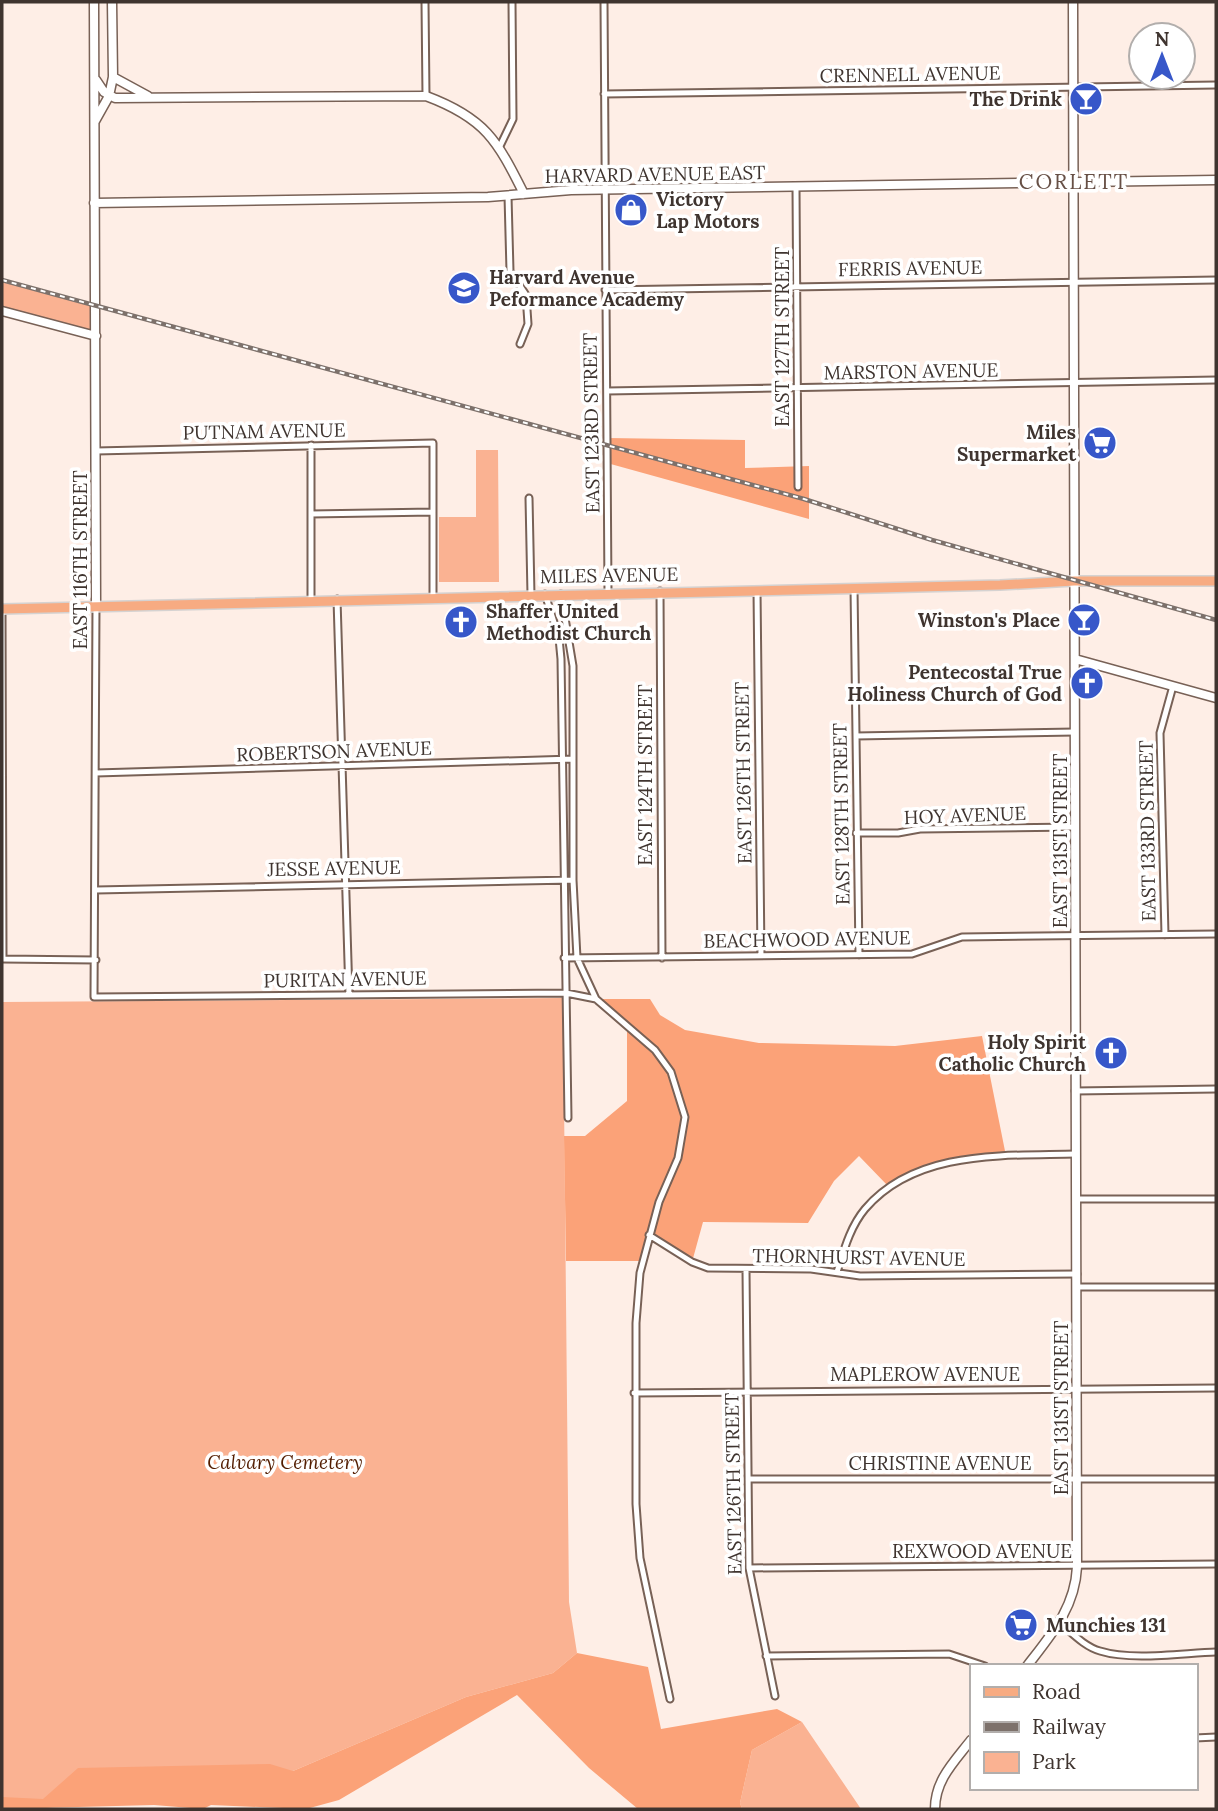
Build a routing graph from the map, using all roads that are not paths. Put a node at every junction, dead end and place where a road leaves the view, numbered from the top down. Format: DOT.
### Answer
graph roads {
  1 [pos="94,2"];
  2 [pos="112,2"];
  3 [pos="425,2"];
  4 [pos="512,2"];
  5 [pos="604,2"];
  6 [pos="1073,2"];
  7 [pos="94,76"];
  8 [pos="113,77"];
  9 [pos="1216,85"];
  10 [pos="1073,88"];
  11 [pos="604,94"];
  12 [pos="426,96"];
  13 [pos="112,97"];
  14 [pos="151,98"];
  15 [pos="94,123"];
  16 [pos="500,146"];
  17 [pos="1216,180"];
  18 [pos="1073,183"];
  19 [pos="796,187"];
  20 [pos="605,191"];
  21 [pos="524,194"];
  22 [pos="508,195"];
  23 [pos="94,203"];
  24 [pos="1216,280"];
  25 [pos="1074,282"];
  26 [pos="798,286"];
  27 [pos="605,290"];
  28 [pos="2,311"];
  29 [pos="96,336"];
  30 [pos="520,344"];
  31 [pos="1216,380"];
  32 [pos="1074,383"];
  33 [pos="798,389"];
  34 [pos="607,391"];
  35 [pos="311,445"];
  36 [pos="96,451"];
  37 [pos="798,487"];
  38 [pos="530,498"];
  39 [pos="433,512"];
  40 [pos="311,514"];
  41 [pos="1074,581"];
  42 [pos="1216,581"];
  43 [pos="854,588"];
  44 [pos="757,590"];
  45 [pos="608,592"];
  46 [pos="660,592"];
  47 [pos="561,593"];
  48 [pos="531,594"];
  49 [pos="545,594"];
  50 [pos="433,597"];
  51 [pos="337,599"];
  52 [pos="311,600"];
  53 [pos="96,605"];
  54 [pos="2,609"];
  55 [pos="1075,659"];
  56 [pos="1173,686"];
  57 [pos="2,698"];
  58 [pos="1216,698"];
  59 [pos="1075,732"];
  60 [pos="856,736"];
  61 [pos="562,759"];
  62 [pos="573,759"];
  63 [pos="342,768"];
  64 [pos="96,773"];
  65 [pos="2,790"];
  66 [pos="1075,827"];
  67 [pos="856,833"];
  68 [pos="2,876"];
  69 [pos="564,880"];
  70 [pos="573,880"];
  71 [pos="345,883"];
  72 [pos="96,890"];
  73 [pos="1216,934"];
  74 [pos="1165,935"];
  75 [pos="1076,937"];
  76 [pos="859,955"];
  77 [pos="761,956"];
  78 [pos="564,958"];
  79 [pos="577,958"];
  80 [pos="662,958"];
  81 [pos="2,959"];
  82 [pos="96,960"];
  83 [pos="566,993"];
  84 [pos="349,995"];
  85 [pos="94,997"];
  86 [pos="596,999"];
  87 [pos="1216,1089"];
  88 [pos="1075,1091"];
  89 [pos="568,1118"];
  90 [pos="1076,1154"];
  91 [pos="1077,1199"];
  92 [pos="1216,1199"];
  93 [pos="649,1235"];
  94 [pos="746,1270"];
  95 [pos="837,1272"];
  96 [pos="1077,1274"];
  97 [pos="1077,1287"];
  98 [pos="1216,1287"];
  99 [pos="1077,1388"];
  100 [pos="1216,1388"];
  101 [pos="747,1391"];
  102 [pos="634,1393"];
  103 [pos="748,1479"];
  104 [pos="1077,1479"];
  105 [pos="1216,1479"];
  106 [pos="1216,1564"];
  107 [pos="1077,1567"];
  108 [pos="749,1568"];
  109 [pos="1060,1623"];
  110 [pos="1216,1653"];
  111 [pos="766,1656"];
  112 [pos="979,1664"];
  113 [pos="1029,1664"];
  114 [pos="775,1696"];
  115 [pos="670,1699"];
  116 [pos="1216,1737"];
  117 [pos="1197,1738"];
  118 [pos="970,1741"];
  119 [pos="935,1809"];
  1 -- 7 [label="street, EAST 116TH STREET"];
  2 -- 8 [label="street"];
  3 -- 12 [label="street"];
  4 -- 16 [label="street"];
  5 -- 11 [label="street, EAST 123RD STREET"];
  6 -- 10 [label="street, EAST 131ST STREET"];
  7 -- 13 [label="street"];
  7 -- 15 [label="street, EAST 116TH STREET"];
  8 -- 13 [label="street"];
  8 -- 14 [label="street"];
  9 -- 10 [label="street, CRENNELL AVENUE"];
  10 -- 11 [label="street, CRENNELL AVENUE"];
  10 -- 18 [label="street, EAST 131ST STREET"];
  11 -- 20 [label="street, EAST 123RD STREET"];
  12 -- 14 [label="street"];
  12 -- 16 [label="street"];
  13 -- 14 [label="street"];
  13 -- 15 [label="street, EAST 116TH STREET"];
  15 -- 23 [label="street, EAST 116TH STREET"];
  16 -- 21 [label="street"];
  17 -- 18 [label="street, HARVARD AVENUE EAST"];
  18 -- 19 [label="street, HARVARD AVENUE EAST"];
  18 -- 25 [label="street, EAST 131ST STREET"];
  19 -- 20 [label="street, HARVARD AVENUE EAST"];
  19 -- 26 [label="street, EAST 127TH STREET"];
  20 -- 21 [label="street, HARVARD AVENUE EAST"];
  20 -- 27 [label="street, EAST 123RD STREET"];
  21 -- 22 [label="street, HARVARD AVENUE EAST"];
  22 -- 23 [label="street, HARVARD AVENUE EAST"];
  22 -- 30 [label="street"];
  23 -- 29 [label="street, EAST 116TH STREET"];
  24 -- 25 [label="street, FERRIS AVENUE"];
  25 -- 26 [label="street, FERRIS AVENUE"];
  25 -- 32 [label="street, EAST 131ST STREET"];
  26 -- 27 [label="street, FERRIS AVENUE"];
  26 -- 33 [label="street, EAST 127TH STREET"];
  27 -- 34 [label="street, EAST 123RD STREET"];
  28 -- 29 [label="street"];
  29 -- 36 [label="street, EAST 116TH STREET"];
  31 -- 32 [label="street, MARSTON AVENUE"];
  32 -- 33 [label="street, MARSTON AVENUE"];
  32 -- 41 [label="street, EAST 131ST STREET"];
  33 -- 34 [label="street, MARSTON AVENUE"];
  33 -- 37 [label="street, EAST 127TH STREET"];
  34 -- 45 [label="street, EAST 123RD STREET"];
  35 -- 36 [label="street, PUTNAM AVENUE"];
  35 -- 39 [label="street, PUTNAM AVENUE"];
  35 -- 40 [label="street"];
  36 -- 53 [label="street, EAST 116TH STREET"];
  38 -- 48 [label="street"];
  39 -- 40 [label="street"];
  39 -- 50 [label="street"];
  40 -- 52 [label="street"];
  41 -- 42 [label="main road, MILES AVENUE"];
  41 -- 43 [label="main road, MILES AVENUE"];
  41 -- 55 [label="street, EAST 131ST STREET"];
  43 -- 44 [label="main road, MILES AVENUE"];
  43 -- 60 [label="street, EAST 128TH STREET"];
  44 -- 46 [label="main road, MILES AVENUE"];
  44 -- 77 [label="street, EAST 126TH STREET"];
  45 -- 46 [label="main road, MILES AVENUE"];
  45 -- 47 [label="main road, MILES AVENUE"];
  46 -- 80 [label="street, EAST 124TH STREET"];
  47 -- 49 [label="main road, MILES AVENUE"];
  47 -- 62 [label="street"];
  48 -- 49 [label="main road, MILES AVENUE"];
  48 -- 50 [label="main road, MILES AVENUE"];
  49 -- 61 [label="street"];
  50 -- 51 [label="main road, MILES AVENUE"];
  51 -- 52 [label="main road, MILES AVENUE"];
  51 -- 63 [label="street"];
  52 -- 53 [label="main road, MILES AVENUE"];
  53 -- 54 [label="main road, MILES AVENUE"];
  53 -- 64 [label="street, EAST 116TH STREET"];
  54 -- 57 [label="street"];
  55 -- 56 [label="street"];
  55 -- 59 [label="street, EAST 131ST STREET"];
  56 -- 58 [label="street"];
  56 -- 74 [label="street, EAST 133RD STREET"];
  57 -- 65 [label="street"];
  59 -- 60 [label="street"];
  59 -- 66 [label="street, EAST 131ST STREET"];
  60 -- 67 [label="street, EAST 128TH STREET"];
  61 -- 62 [label="street, ROBERTSON AVENUE"];
  61 -- 63 [label="street, ROBERTSON AVENUE"];
  61 -- 69 [label="street"];
  62 -- 70 [label="street"];
  63 -- 64 [label="street, ROBERTSON AVENUE"];
  63 -- 71 [label="street"];
  64 -- 72 [label="street, EAST 116TH STREET"];
  65 -- 68 [label="street"];
  66 -- 67 [label="street, HOY AVENUE"];
  66 -- 75 [label="street, EAST 131ST STREET"];
  67 -- 76 [label="street, EAST 128TH STREET"];
  68 -- 81 [label="street"];
  69 -- 70 [label="street, JESSE AVENUE"];
  69 -- 71 [label="street, JESSE AVENUE"];
  69 -- 78 [label="street"];
  70 -- 79 [label="street"];
  71 -- 72 [label="street, JESSE AVENUE"];
  71 -- 84 [label="street"];
  72 -- 82 [label="street, EAST 116TH STREET"];
  73 -- 74 [label="street, BEACHWOOD AVENUE"];
  74 -- 75 [label="street, BEACHWOOD AVENUE"];
  75 -- 76 [label="street, BEACHWOOD AVENUE"];
  75 -- 88 [label="street, EAST 131ST STREET"];
  76 -- 77 [label="street, BEACHWOOD AVENUE"];
  77 -- 80 [label="street, BEACHWOOD AVENUE"];
  78 -- 79 [label="street, BEACHWOOD AVENUE"];
  78 -- 83 [label="street"];
  79 -- 80 [label="street, BEACHWOOD AVENUE"];
  79 -- 86 [label="street"];
  81 -- 82 [label="street"];
  82 -- 85 [label="street, EAST 116TH STREET"];
  83 -- 84 [label="street, PURITAN AVENUE"];
  83 -- 86 [label="street, PURITAN AVENUE"];
  83 -- 89 [label="street"];
  84 -- 85 [label="street, PURITAN AVENUE"];
  86 -- 93 [label="street"];
  87 -- 88 [label="street"];
  88 -- 90 [label="street, EAST 131ST STREET"];
  90 -- 91 [label="street, EAST 131ST STREET"];
  90 -- 95 [label="street"];
  91 -- 92 [label="street"];
  91 -- 96 [label="street, EAST 131ST STREET"];
  93 -- 94 [label="street, THORNHURST AVENUE"];
  93 -- 102 [label="street"];
  94 -- 95 [label="street, THORNHURST AVENUE"];
  94 -- 101 [label="street, EAST 126TH STREET"];
  95 -- 96 [label="street, THORNHURST AVENUE"];
  96 -- 97 [label="street, EAST 131ST STREET"];
  97 -- 98 [label="street"];
  97 -- 99 [label="street, EAST 131ST STREET"];
  99 -- 100 [label="street, MAPLEROW AVENUE"];
  99 -- 101 [label="street, MAPLEROW AVENUE"];
  99 -- 104 [label="street, EAST 131ST STREET"];
  101 -- 102 [label="street, MAPLEROW AVENUE"];
  101 -- 103 [label="street, EAST 126TH STREET"];
  102 -- 115 [label="street"];
  103 -- 104 [label="street, CHRISTINE AVENUE"];
  103 -- 108 [label="street, EAST 126TH STREET"];
  104 -- 105 [label="street, CHRISTINE AVENUE"];
  104 -- 107 [label="street, EAST 131ST STREET"];
  106 -- 107 [label="street, REXWOOD AVENUE"];
  107 -- 108 [label="street, REXWOOD AVENUE"];
  107 -- 109 [label="street, EAST 131ST STREET"];
  108 -- 111 [label="street, EAST 126TH STREET"];
  109 -- 110 [label="street"];
  109 -- 113 [label="street, EAST 131ST STREET"];
  111 -- 112 [label="street"];
  111 -- 114 [label="street, EAST 126TH STREET"];
  116 -- 117 [label="street"];
  118 -- 119 [label="street"];
}
